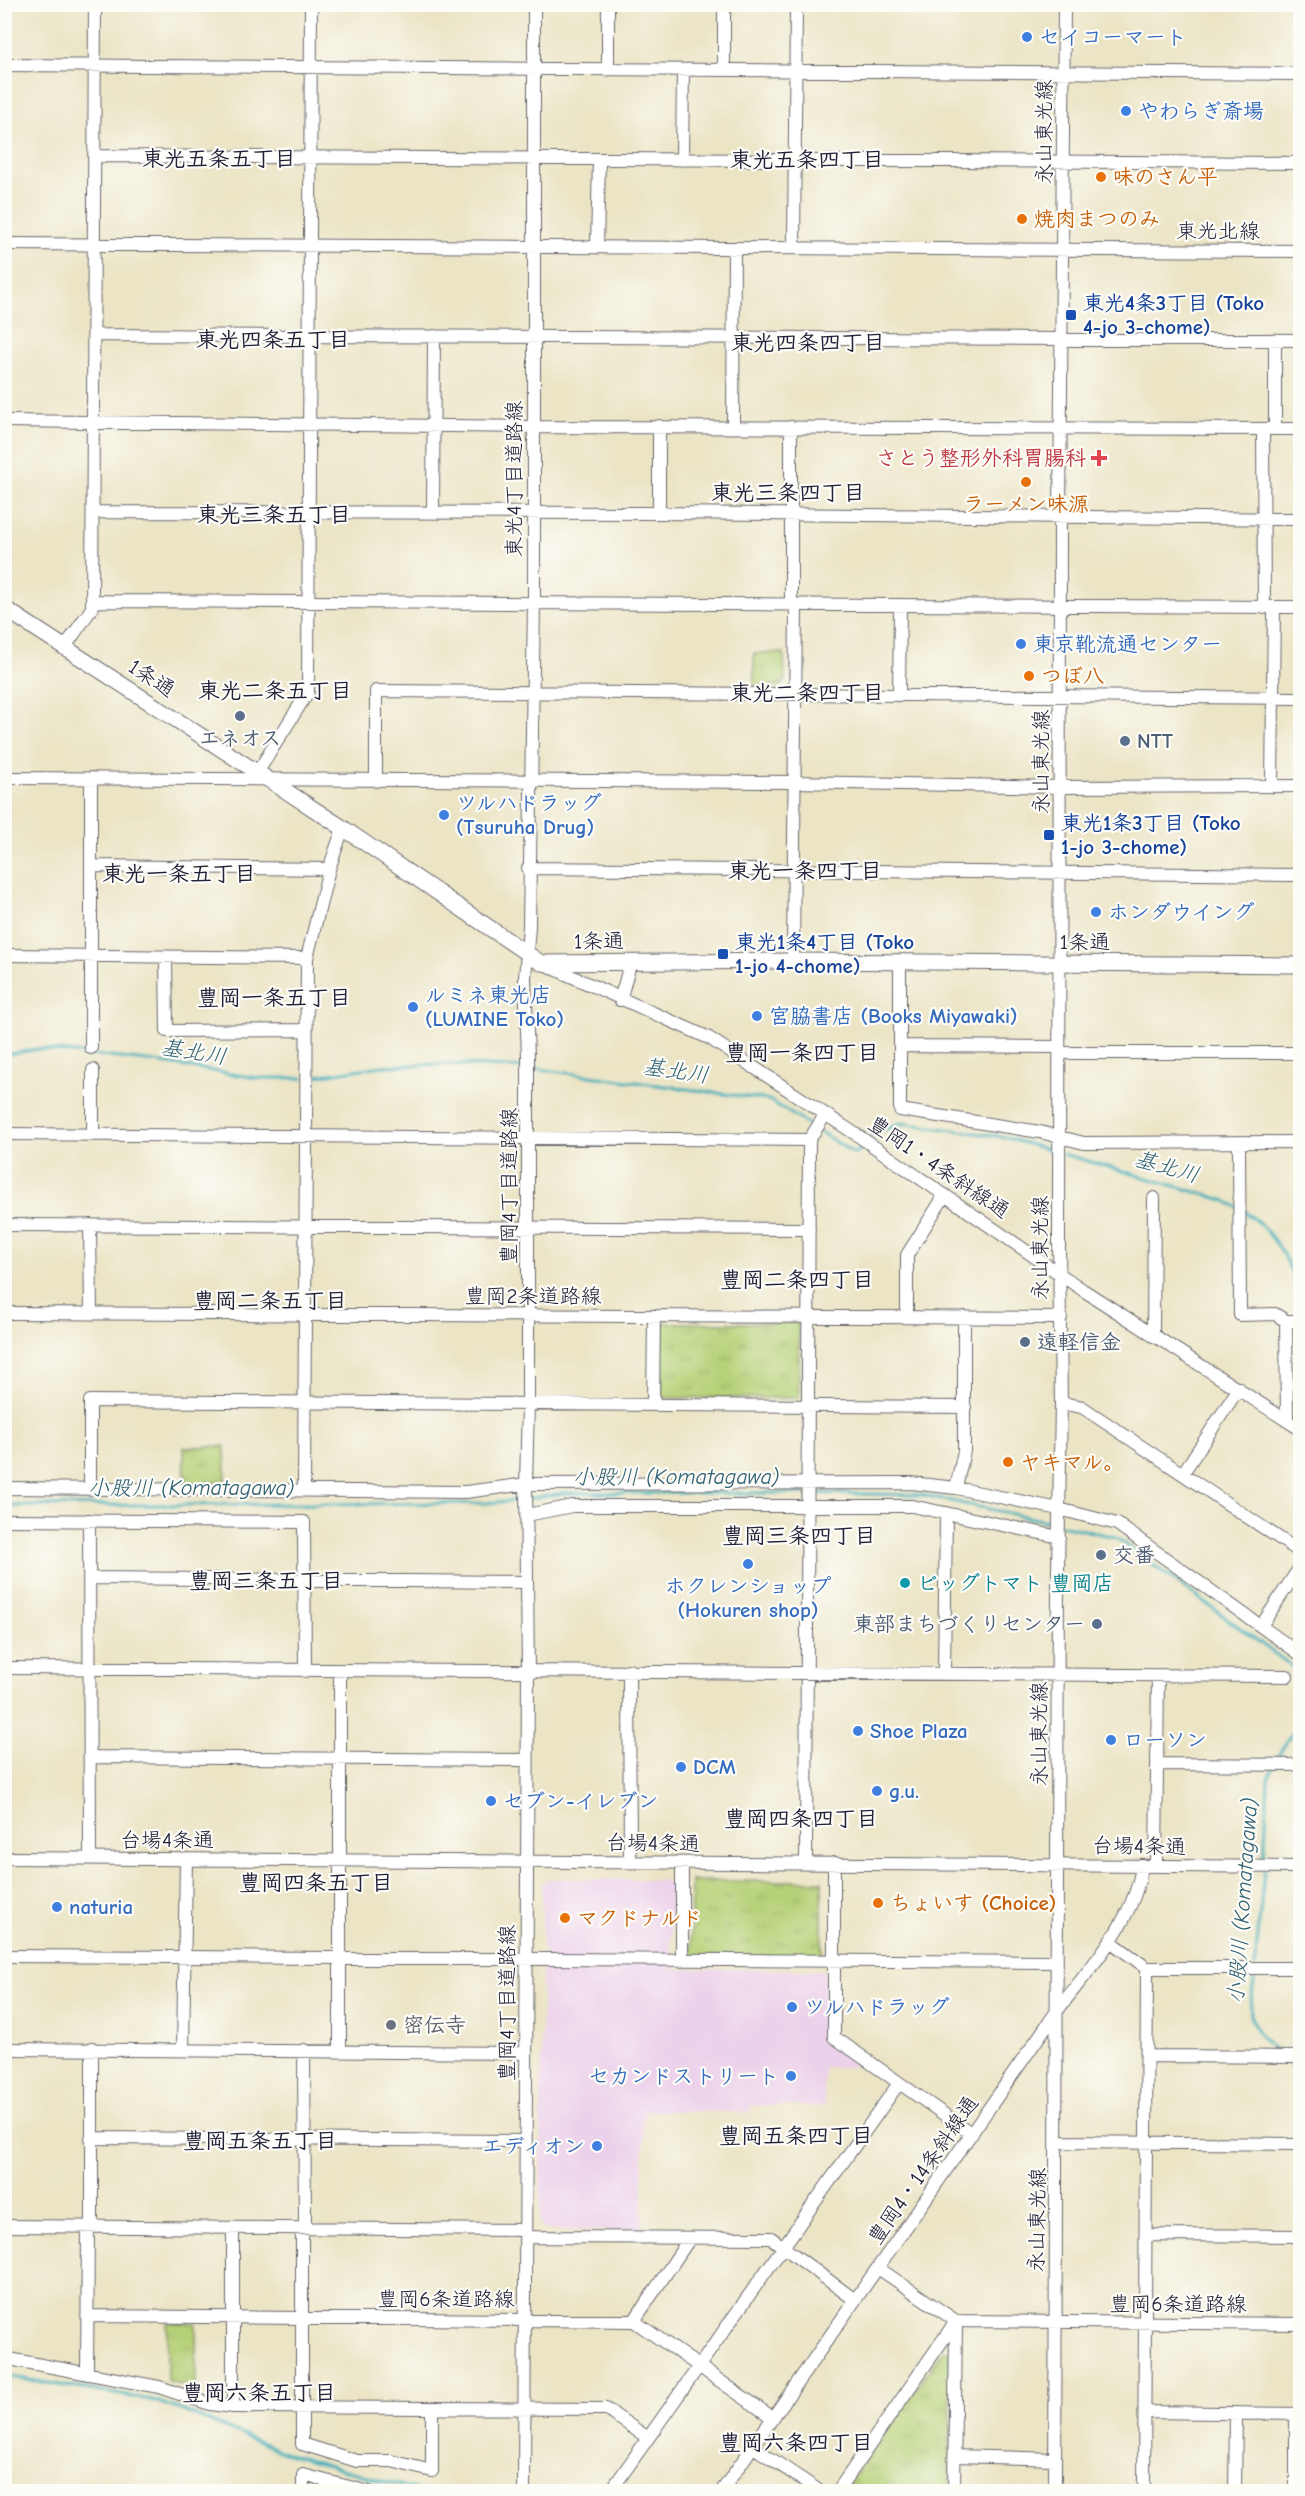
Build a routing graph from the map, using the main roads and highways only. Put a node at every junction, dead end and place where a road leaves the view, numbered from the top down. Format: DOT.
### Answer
graph roads {
  1 [pos="4,608"];
  2 [pos="1300,965"];
  1 -- 2 [label="main road, 1条通"];
}
